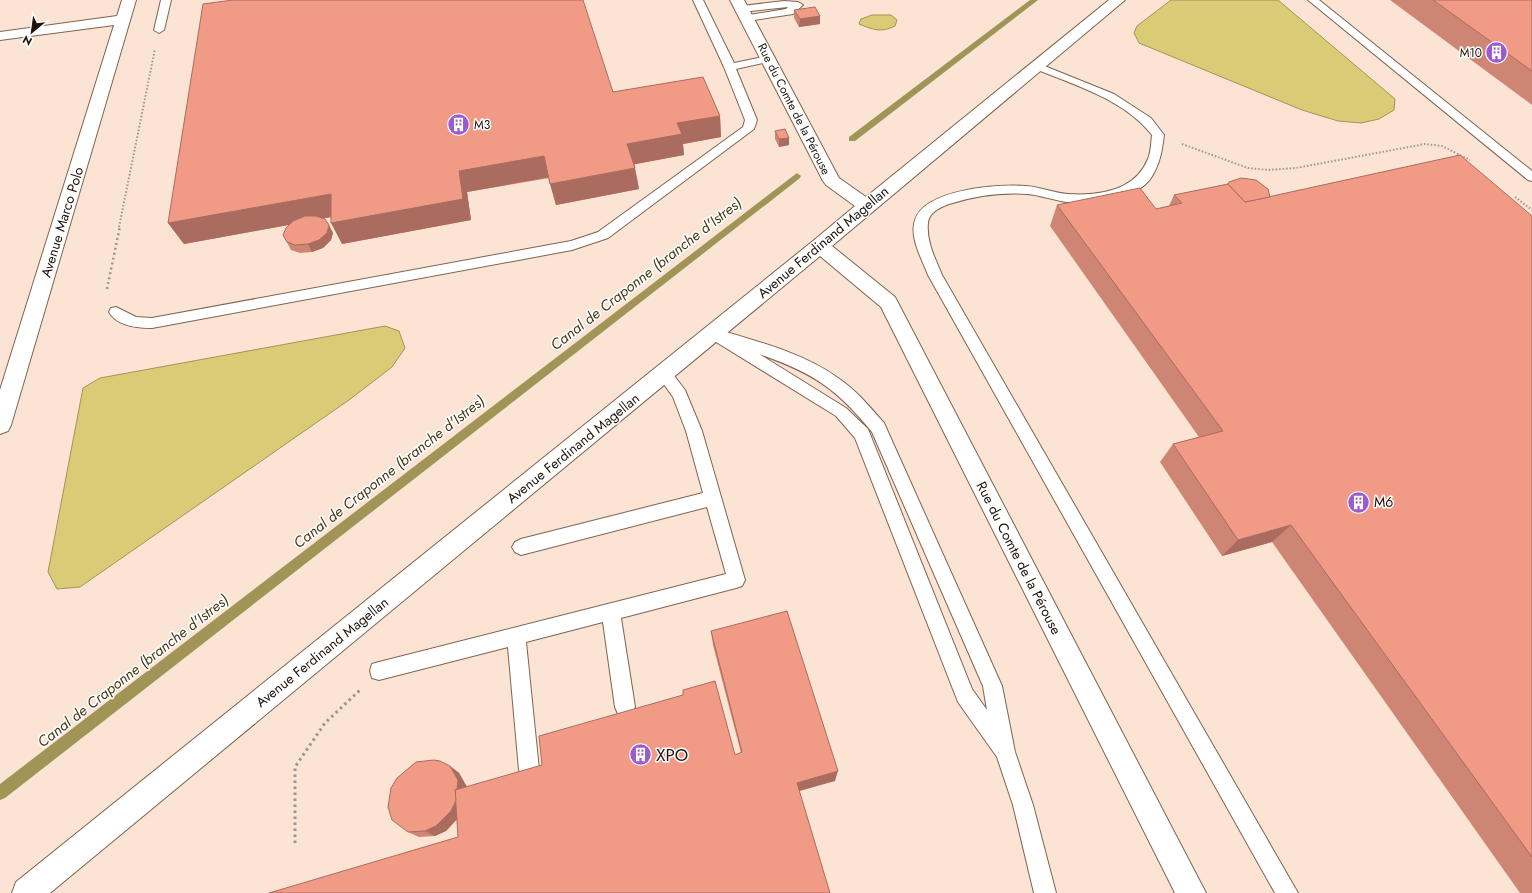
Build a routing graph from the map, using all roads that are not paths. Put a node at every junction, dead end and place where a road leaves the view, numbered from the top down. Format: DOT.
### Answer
graph roads {
  1 [pos="129,0"];
  2 [pos="166,0"];
  3 [pos="698,0"];
  4 [pos="1118,0"];
  5 [pos="1313,0"];
  6 [pos="796,2"];
  7 [pos="742,9"];
  8 [pos="124,19"];
  9 [pos="159,30"];
  10 [pos="0,36"];
  11 [pos="768,59"];
  12 [pos="1037,66"];
  13 [pos="730,68"];
  14 [pos="1532,176"];
  15 [pos="866,206"];
  16 [pos="820,246"];
  17 [pos="116,312"];
  18 [pos="713,333"];
  19 [pos="664,373"];
  20 [pos="0,425"];
  21 [pos="712,498"];
  22 [pos="521,547"];
  23 [pos="611,612"];
  24 [pos="516,636"];
  25 [pos="379,671"];
  26 [pos="625,707"];
  27 [pos="1005,752"];
  28 [pos="529,770"];
  29 [pos="27,893"];
  30 [pos="1044,893"];
  31 [pos="1191,893"];
  32 [pos="1287,893"];
  1 -- 8 [label="street, Avenue Marco Polo"];
  2 -- 9 [label="lane"];
  3 -- 13 [label="lane"];
  4 -- 12 [label="street, Avenue Ferdinand Magellan"];
  5 -- 14 [label="lane"];
  6 -- 7 [label="lane"];
  7 -- 11 [label="street, Rue du Comte de la Pérouse"];
  8 -- 10 [label="street"];
  8 -- 20 [label="street, Avenue Marco Polo"];
  11 -- 13 [label="lane"];
  11 -- 15 [label="street, Rue du Comte de la Pérouse"];
  12 -- 15 [label="street, Avenue Ferdinand Magellan"];
  12 -- 32 [label="lane"];
  13 -- 17 [label="lane"];
  15 -- 16 [label="street, Avenue Ferdinand Magellan"];
  16 -- 18 [label="street, Avenue Ferdinand Magellan"];
  16 -- 31 [label="street, Rue du Comte de la Pérouse"];
  18 -- 19 [label="street, Avenue Ferdinand Magellan"];
  18 -- 27 [label="lane"];
  18 -- 27 [label="lane"];
  19 -- 21 [label="lane"];
  19 -- 29 [label="street, Avenue Ferdinand Magellan"];
  21 -- 22 [label="lane"];
  21 -- 23 [label="lane"];
  23 -- 24 [label="lane"];
  23 -- 26 [label="lane"];
  24 -- 25 [label="lane"];
  24 -- 28 [label="lane"];
  27 -- 30 [label="lane"];
}
